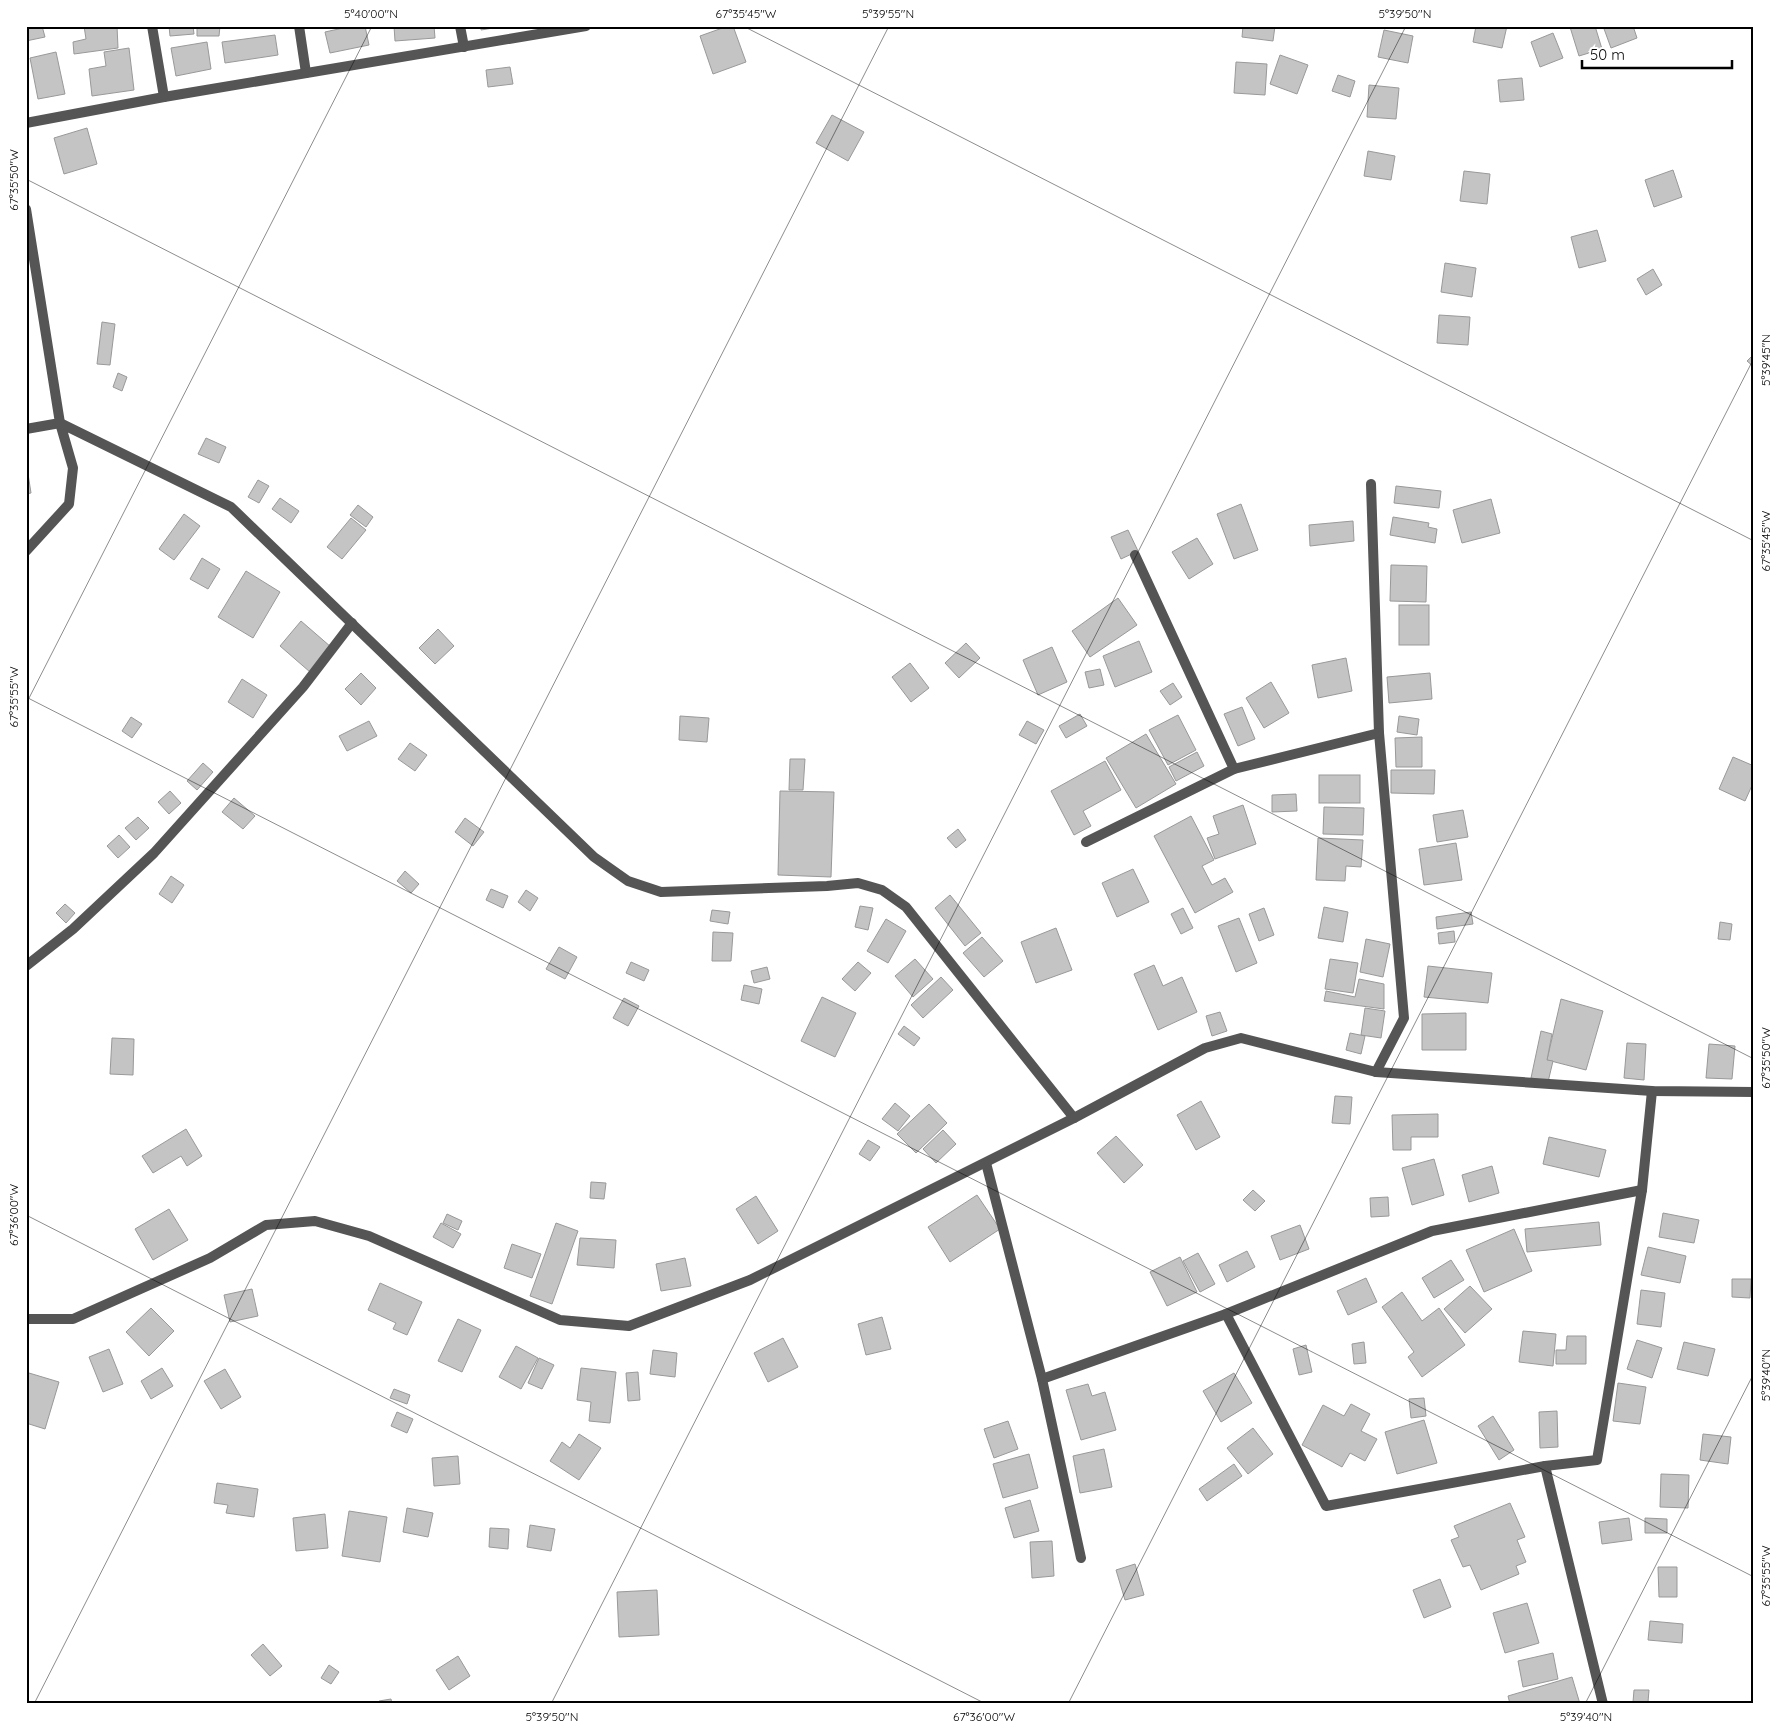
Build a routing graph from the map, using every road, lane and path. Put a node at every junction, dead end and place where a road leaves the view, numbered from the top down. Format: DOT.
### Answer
graph roads {
  1 [pos="152,26"];
  2 [pos="299,26"];
  3 [pos="460,26"];
  4 [pos="586,26"];
  5 [pos="464,47"];
  6 [pos="306,73"];
  7 [pos="164,97"];
  8 [pos="26,123"];
  9 [pos="26,209"];
  10 [pos="31,268"];
  11 [pos="60,423"];
  12 [pos="26,430"];
  13 [pos="1371,484"];
  14 [pos="26,551"];
  15 [pos="1135,554"];
  16 [pos="352,623"];
  17 [pos="1379,733"];
  18 [pos="1234,769"];
  19 [pos="1086,842"];
  20 [pos="26,966"];
  21 [pos="1376,1072"];
  22 [pos="1652,1091"];
  23 [pos="1754,1092"];
  24 [pos="1074,1118"];
  25 [pos="986,1163"];
  26 [pos="1642,1190"];
  27 [pos="1226,1314"];
  28 [pos="26,1319"];
  29 [pos="1042,1379"];
  30 [pos="1545,1466"];
  31 [pos="1081,1558"];
  32 [pos="1604,1704"];
  1 -- 7 [label="street"];
  2 -- 6 [label="street"];
  3 -- 5 [label="street"];
  4 -- 5 [label="street"];
  5 -- 6 [label="street"];
  6 -- 7 [label="street"];
  7 -- 8 [label="street"];
  9 -- 10 [label="street"];
  10 -- 11 [label="street"];
  11 -- 12 [label="street"];
  11 -- 14 [label="street"];
  11 -- 16 [label="street"];
  13 -- 17 [label="street"];
  15 -- 18 [label="street"];
  16 -- 20 [label="street"];
  16 -- 24 [label="street"];
  17 -- 18 [label="street"];
  17 -- 21 [label="street"];
  18 -- 19 [label="street"];
  21 -- 22 [label="street"];
  21 -- 24 [label="street"];
  22 -- 23 [label="street"];
  22 -- 26 [label="street"];
  24 -- 25 [label="street"];
  25 -- 28 [label="street"];
  25 -- 29 [label="street"];
  26 -- 27 [label="street"];
  26 -- 30 [label="street"];
  27 -- 29 [label="street"];
  27 -- 30 [label="street"];
  29 -- 31 [label="street"];
  30 -- 32 [label="street"];
}
